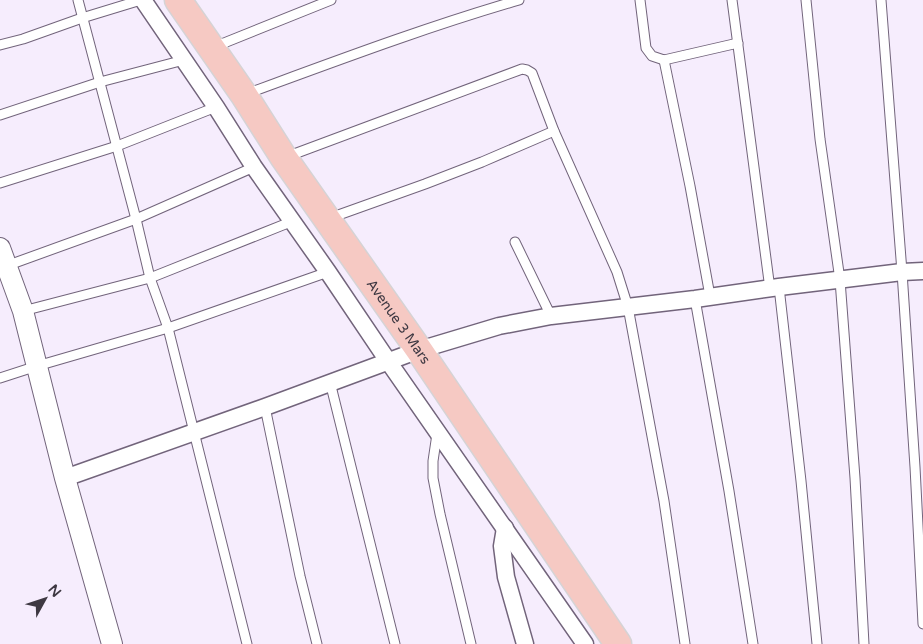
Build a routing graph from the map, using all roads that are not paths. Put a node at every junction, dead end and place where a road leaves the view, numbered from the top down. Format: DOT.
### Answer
graph roads {
  1 [pos="78,0"];
  2 [pos="142,0"];
  3 [pos="178,0"];
  4 [pos="331,0"];
  5 [pos="519,0"];
  6 [pos="640,0"];
  7 [pos="732,0"];
  8 [pos="806,0"];
  9 [pos="881,0"];
  10 [pos="82,18"];
  11 [pos="738,43"];
  12 [pos="0,45"];
  13 [pos="211,48"];
  14 [pos="184,60"];
  15 [pos="664,60"];
  16 [pos="100,82"];
  17 [pos="244,95"];
  18 [pos="216,108"];
  19 [pos="0,115"];
  20 [pos="554,131"];
  21 [pos="117,146"];
  22 [pos="284,158"];
  23 [pos="254,167"];
  24 [pos="0,183"];
  25 [pos="136,219"];
  26 [pos="327,219"];
  27 [pos="293,221"];
  28 [pos="515,242"];
  29 [pos="3,257"];
  30 [pos="923,271"];
  31 [pos="328,272"];
  32 [pos="902,272"];
  33 [pos="150,278"];
  34 [pos="840,280"];
  35 [pos="775,288"];
  36 [pos="702,298"];
  37 [pos="628,306"];
  38 [pos="23,311"];
  39 [pos="551,316"];
  40 [pos="168,328"];
  41 [pos="419,350"];
  42 [pos="388,361"];
  43 [pos="36,366"];
  44 [pos="0,378"];
  45 [pos="330,382"];
  46 [pos="265,407"];
  47 [pos="437,431"];
  48 [pos="195,432"];
  49 [pos="65,478"];
  50 [pos="504,528"];
  51 [pos="923,624"];
  52 [pos="112,644"];
  53 [pos="247,644"];
  54 [pos="317,644"];
  55 [pos="395,644"];
  56 [pos="470,644"];
  57 [pos="525,644"];
  58 [pos="585,644"];
  59 [pos="618,644"];
  60 [pos="685,644"];
  61 [pos="753,644"];
  62 [pos="817,644"];
  63 [pos="864,644"];
  1 -- 10 [label="lane"];
  2 -- 10 [label="lane"];
  2 -- 14 [label="street"];
  3 -- 13 [label="main road, Avenue 3 Mars"];
  4 -- 13 [label="lane"];
  5 -- 17 [label="lane"];
  6 -- 15 [label="lane"];
  7 -- 11 [label="lane"];
  8 -- 34 [label="lane"];
  9 -- 32 [label="lane"];
  10 -- 12 [label="lane"];
  10 -- 16 [label="lane"];
  11 -- 15 [label="lane"];
  11 -- 35 [label="lane"];
  13 -- 14 [label="street"];
  13 -- 17 [label="main road, Avenue 3 Mars"];
  14 -- 16 [label="lane"];
  14 -- 18 [label="street"];
  15 -- 36 [label="lane"];
  16 -- 19 [label="lane"];
  16 -- 21 [label="lane"];
  17 -- 22 [label="main road, Avenue 3 Mars"];
  18 -- 21 [label="lane"];
  18 -- 23 [label="street"];
  20 -- 22 [label="lane"];
  20 -- 26 [label="lane"];
  20 -- 37 [label="lane"];
  21 -- 24 [label="lane"];
  21 -- 25 [label="lane"];
  22 -- 26 [label="main road, Avenue 3 Mars"];
  23 -- 25 [label="lane"];
  23 -- 27 [label="street"];
  25 -- 29 [label="lane"];
  25 -- 33 [label="lane"];
  26 -- 41 [label="main road, Avenue 3 Mars"];
  27 -- 31 [label="street"];
  27 -- 33 [label="lane"];
  28 -- 39 [label="lane"];
  29 -- 38 [label="street"];
  30 -- 32 [label="street"];
  31 -- 40 [label="lane"];
  31 -- 42 [label="street"];
  32 -- 34 [label="street"];
  32 -- 51 [label="lane"];
  33 -- 38 [label="lane"];
  33 -- 40 [label="lane"];
  34 -- 35 [label="street"];
  34 -- 63 [label="lane"];
  35 -- 36 [label="street"];
  35 -- 62 [label="lane"];
  36 -- 37 [label="street"];
  36 -- 61 [label="lane"];
  37 -- 39 [label="street"];
  37 -- 60 [label="lane"];
  38 -- 43 [label="street"];
  39 -- 41 [label="street"];
  40 -- 43 [label="lane"];
  40 -- 48 [label="lane"];
  41 -- 42 [label="street"];
  41 -- 59 [label="main road, Avenue 3 Mars"];
  42 -- 45 [label="street"];
  42 -- 47 [label="street"];
  43 -- 44 [label="lane"];
  43 -- 49 [label="street"];
  45 -- 46 [label="street"];
  45 -- 55 [label="lane"];
  46 -- 48 [label="street"];
  46 -- 54 [label="lane"];
  47 -- 50 [label="street"];
  47 -- 56 [label="lane"];
  48 -- 49 [label="street"];
  48 -- 53 [label="lane"];
  49 -- 52 [label="street"];
  50 -- 57 [label="street"];
  50 -- 58 [label="street"];
}
